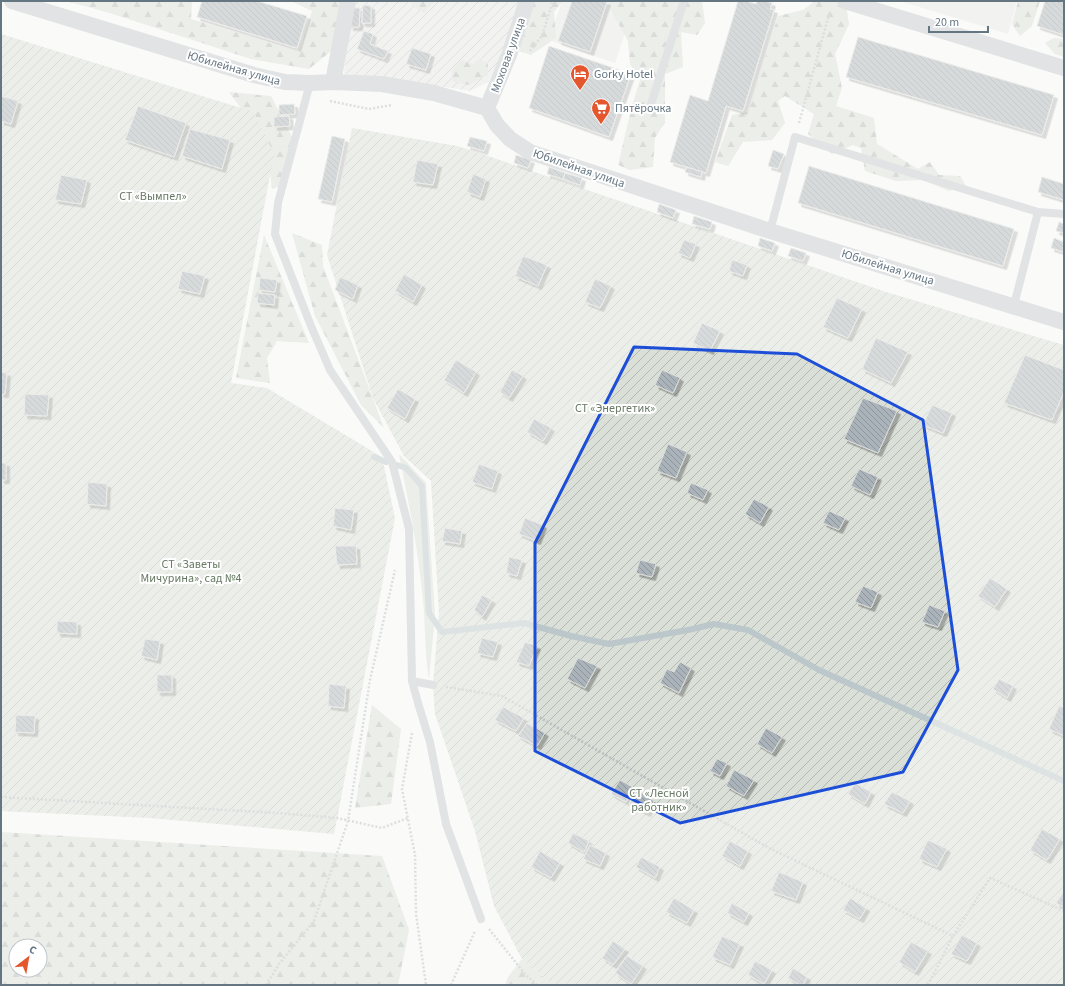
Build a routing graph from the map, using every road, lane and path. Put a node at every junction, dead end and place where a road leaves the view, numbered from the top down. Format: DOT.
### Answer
graph roads {
  1 [pos="12,1"];
  2 [pos="527,1"];
  3 [pos="553,1"];
  4 [pos="684,1"];
  5 [pos="845,1"];
  6 [pos="346,3"];
  7 [pos="830,10"];
  8 [pos="529,52"];
  9 [pos="1064,68"];
  10 [pos="332,82"];
  11 [pos="308,90"];
  12 [pos="396,104"];
  13 [pos="651,104"];
  14 [pos="487,108"];
  15 [pos="795,137"];
  16 [pos="1038,212"];
  17 [pos="1064,214"];
  18 [pos="770,231"];
  19 [pos="1014,305"];
  20 [pos="1064,322"];
  21 [pos="395,569"];
  22 [pos="412,681"];
  23 [pos="433,685"];
  24 [pos="418,703"];
  25 [pos="1,797"];
  26 [pos="408,818"];
  27 [pos="348,821"];
  28 [pos="1064,911"];
  29 [pos="481,919"];
  30 [pos="953,936"];
  31 [pos="266,985"];
  32 [pos="426,985"];
  33 [pos="451,985"];
  34 [pos="537,985"];
  35 [pos="928,985"];
  1 -- 11 [label="street, Юбилейная улица"];
  2 -- 14 [label="street, Моховая улица"];
  3 -- 8 [label="path"];
  4 -- 13 [label="lane"];
  5 -- 9 [label="street"];
  6 -- 10 [label="street"];
  7 -- 15 [label="path"];
  10 -- 11 [label="street, Юбилейная улица"];
  10 -- 14 [label="street, Юбилейная улица"];
  11 -- 12 [label="path"];
  11 -- 22 [label="lane"];
  14 -- 18 [label="street, Юбилейная улица"];
  15 -- 16 [label="lane"];
  15 -- 18 [label="lane"];
  16 -- 17 [label="lane"];
  16 -- 19 [label="lane"];
  18 -- 19 [label="street, Юбилейная улица"];
  19 -- 20 [label="street, Юбилейная улица"];
  21 -- 27 [label="path"];
  22 -- 23 [label="lane"];
  22 -- 24 [label="lane"];
  23 -- 30 [label="path"];
  24 -- 26 [label="path"];
  24 -- 29 [label="lane"];
  25 -- 27 [label="path"];
  26 -- 27 [label="path"];
  26 -- 32 [label="path"];
  27 -- 31 [label="path"];
  28 -- 30 [label="path"];
  29 -- 33 [label="path"];
  29 -- 34 [label="path"];
  30 -- 35 [label="path"];
}
